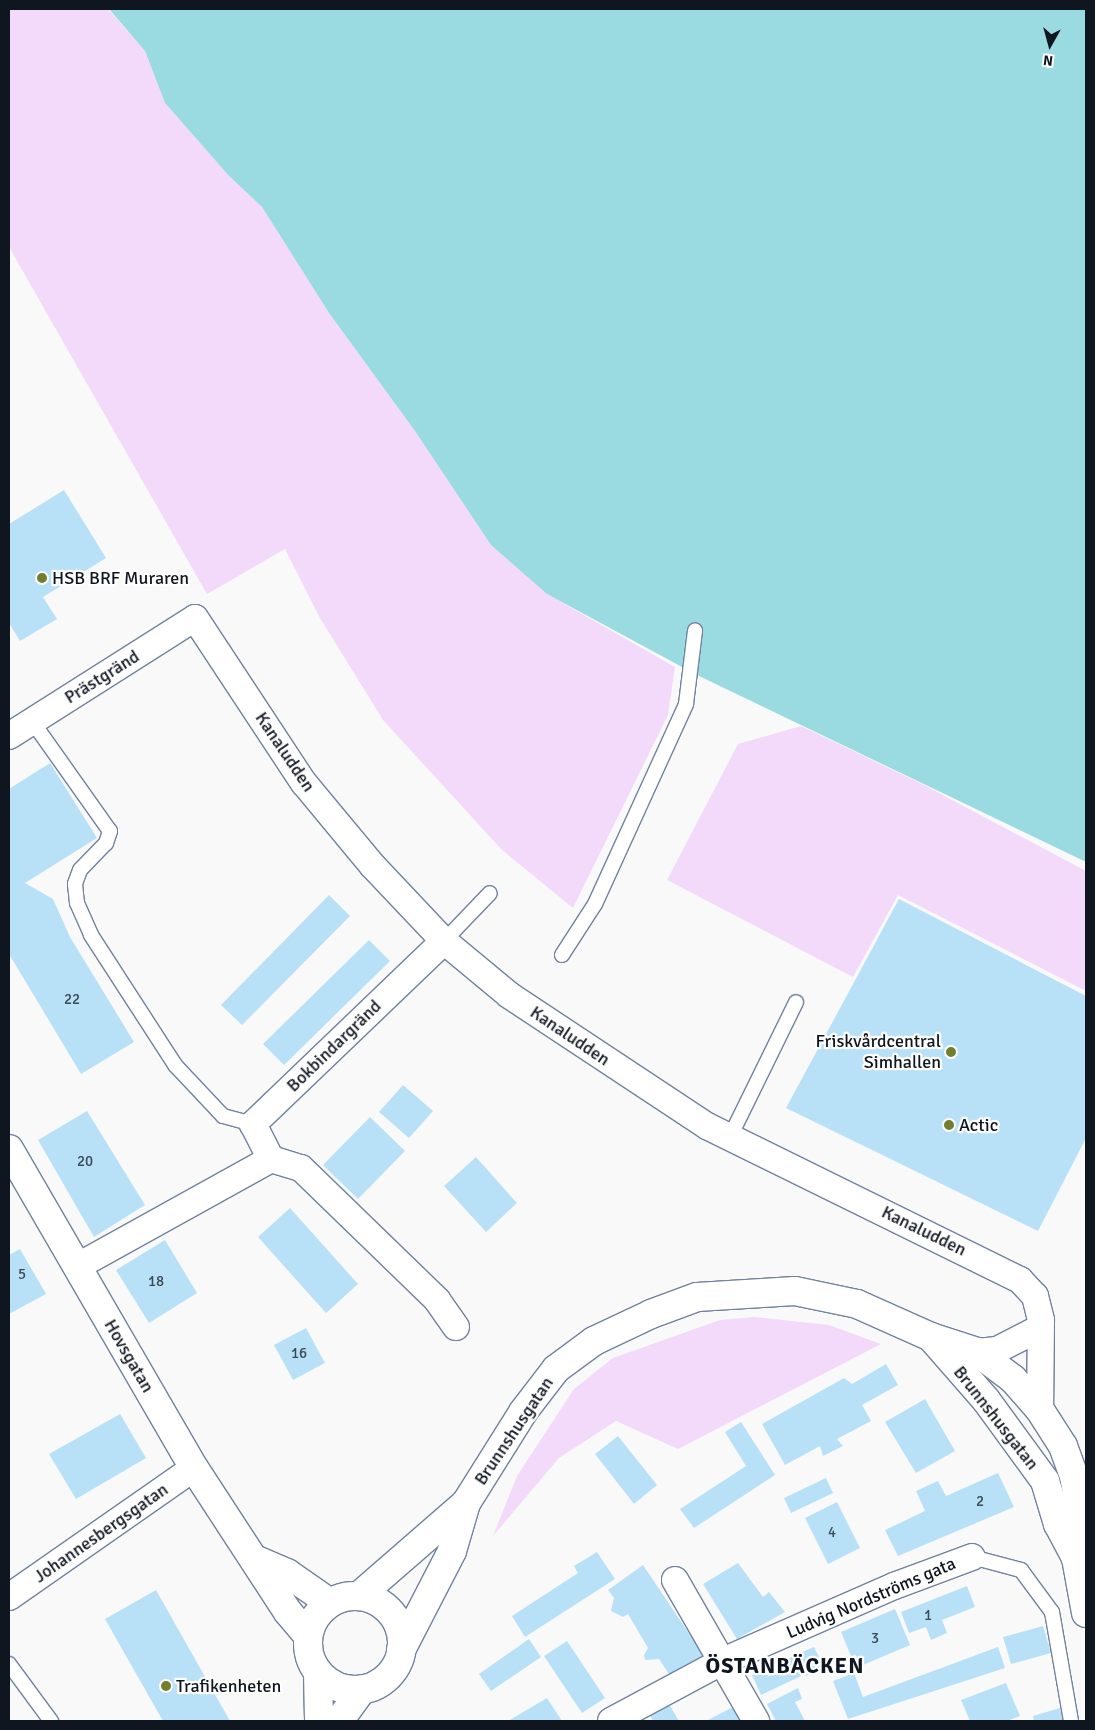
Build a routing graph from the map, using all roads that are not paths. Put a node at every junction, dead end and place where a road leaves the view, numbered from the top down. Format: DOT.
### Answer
graph roads {
  1 [pos="195,618"];
  2 [pos="695,631"];
  3 [pos="32,721"];
  4 [pos="9,736"];
  5 [pos="490,893"];
  6 [pos="444,941"];
  7 [pos="562,955"];
  8 [pos="796,1002"];
  9 [pos="253,1124"];
  10 [pos="730,1137"];
  11 [pos="9,1149"];
  12 [pos="271,1158"];
  13 [pos="78,1266"];
  14 [pos="456,1327"];
  15 [pos="1040,1328"];
  16 [pos="931,1337"];
  17 [pos="977,1352"];
  18 [pos="1040,1410"];
  19 [pos="194,1468"];
  20 [pos="466,1503"];
  21 [pos="972,1557"];
  22 [pos="1076,1558"];
  23 [pos="254,1559"];
  24 [pos="675,1580"];
  25 [pos="359,1596"];
  26 [pos="9,1597"];
  27 [pos="330,1603"];
  28 [pos="1086,1613"];
  29 [pos="308,1636"];
  30 [pos="401,1650"];
  31 [pos="724,1661"];
  32 [pos="9,1664"];
  33 [pos="318,1672"];
  34 [pos="362,1689"];
  35 [pos="51,1721"];
  36 [pos="319,1721"];
  37 [pos="339,1721"];
  38 [pos="611,1721"];
  39 [pos="756,1721"];
  40 [pos="1071,1721"];
  1 -- 3 [label="street, Prästgränd"];
  1 -- 6 [label="street, Kanaludden"];
  2 -- 7 [label="lane"];
  3 -- 4 [label="street, Prästgränd"];
  3 -- 9 [label="lane"];
  5 -- 6 [label="lane"];
  6 -- 9 [label="street, Bokbindargränd"];
  6 -- 10 [label="street, Kanaludden"];
  8 -- 10 [label="lane"];
  9 -- 12 [label="street"];
  10 -- 15 [label="street, Kanaludden"];
  11 -- 13 [label="main road, Hovsgatan"];
  12 -- 13 [label="street"];
  12 -- 14 [label="street"];
  13 -- 19 [label="main road, Hovsgatan"];
  15 -- 17 [label="street"];
  15 -- 18 [label="street, Kanaludden"];
  16 -- 17 [label="main road, Brunnshusgatan"];
  16 -- 20 [label="main road, Brunnshusgatan"];
  16 -- 22 [label="main road, Brunnshusgatan"];
  17 -- 18 [label="main road, Brunnshusgatan"];
  18 -- 22 [label="main road, Brunnshusgatan"];
  19 -- 23 [label="main road, Hovsgatan"];
  19 -- 26 [label="street, Johannesbergsgatan"];
  20 -- 25 [label="main road, Brunnshusgatan"];
  20 -- 30 [label="main road, Brunnshusgatan"];
  21 -- 31 [label="street, Ludvig Nordströms gata"];
  21 -- 40 [label="lane"];
  22 -- 28 [label="main road, Brunnshusgatan"];
  23 -- 27 [label="main road"];
  23 -- 29 [label="main road, Hovsgatan"];
  24 -- 31 [label="street"];
  25 -- 27 [label="main road, Brunnshusgatan"];
  25 -- 30 [label="main road"];
  27 -- 29 [label="main road"];
  29 -- 33 [label="main road"];
  30 -- 34 [label="main road, Brunnshusgatan"];
  31 -- 38 [label="street, Ludvig Nordströms gata"];
  31 -- 39 [label="street"];
  32 -- 35 [label="lane"];
  33 -- 34 [label="main road"];
  33 -- 36 [label="main road"];
  34 -- 37 [label="main road"];
}
